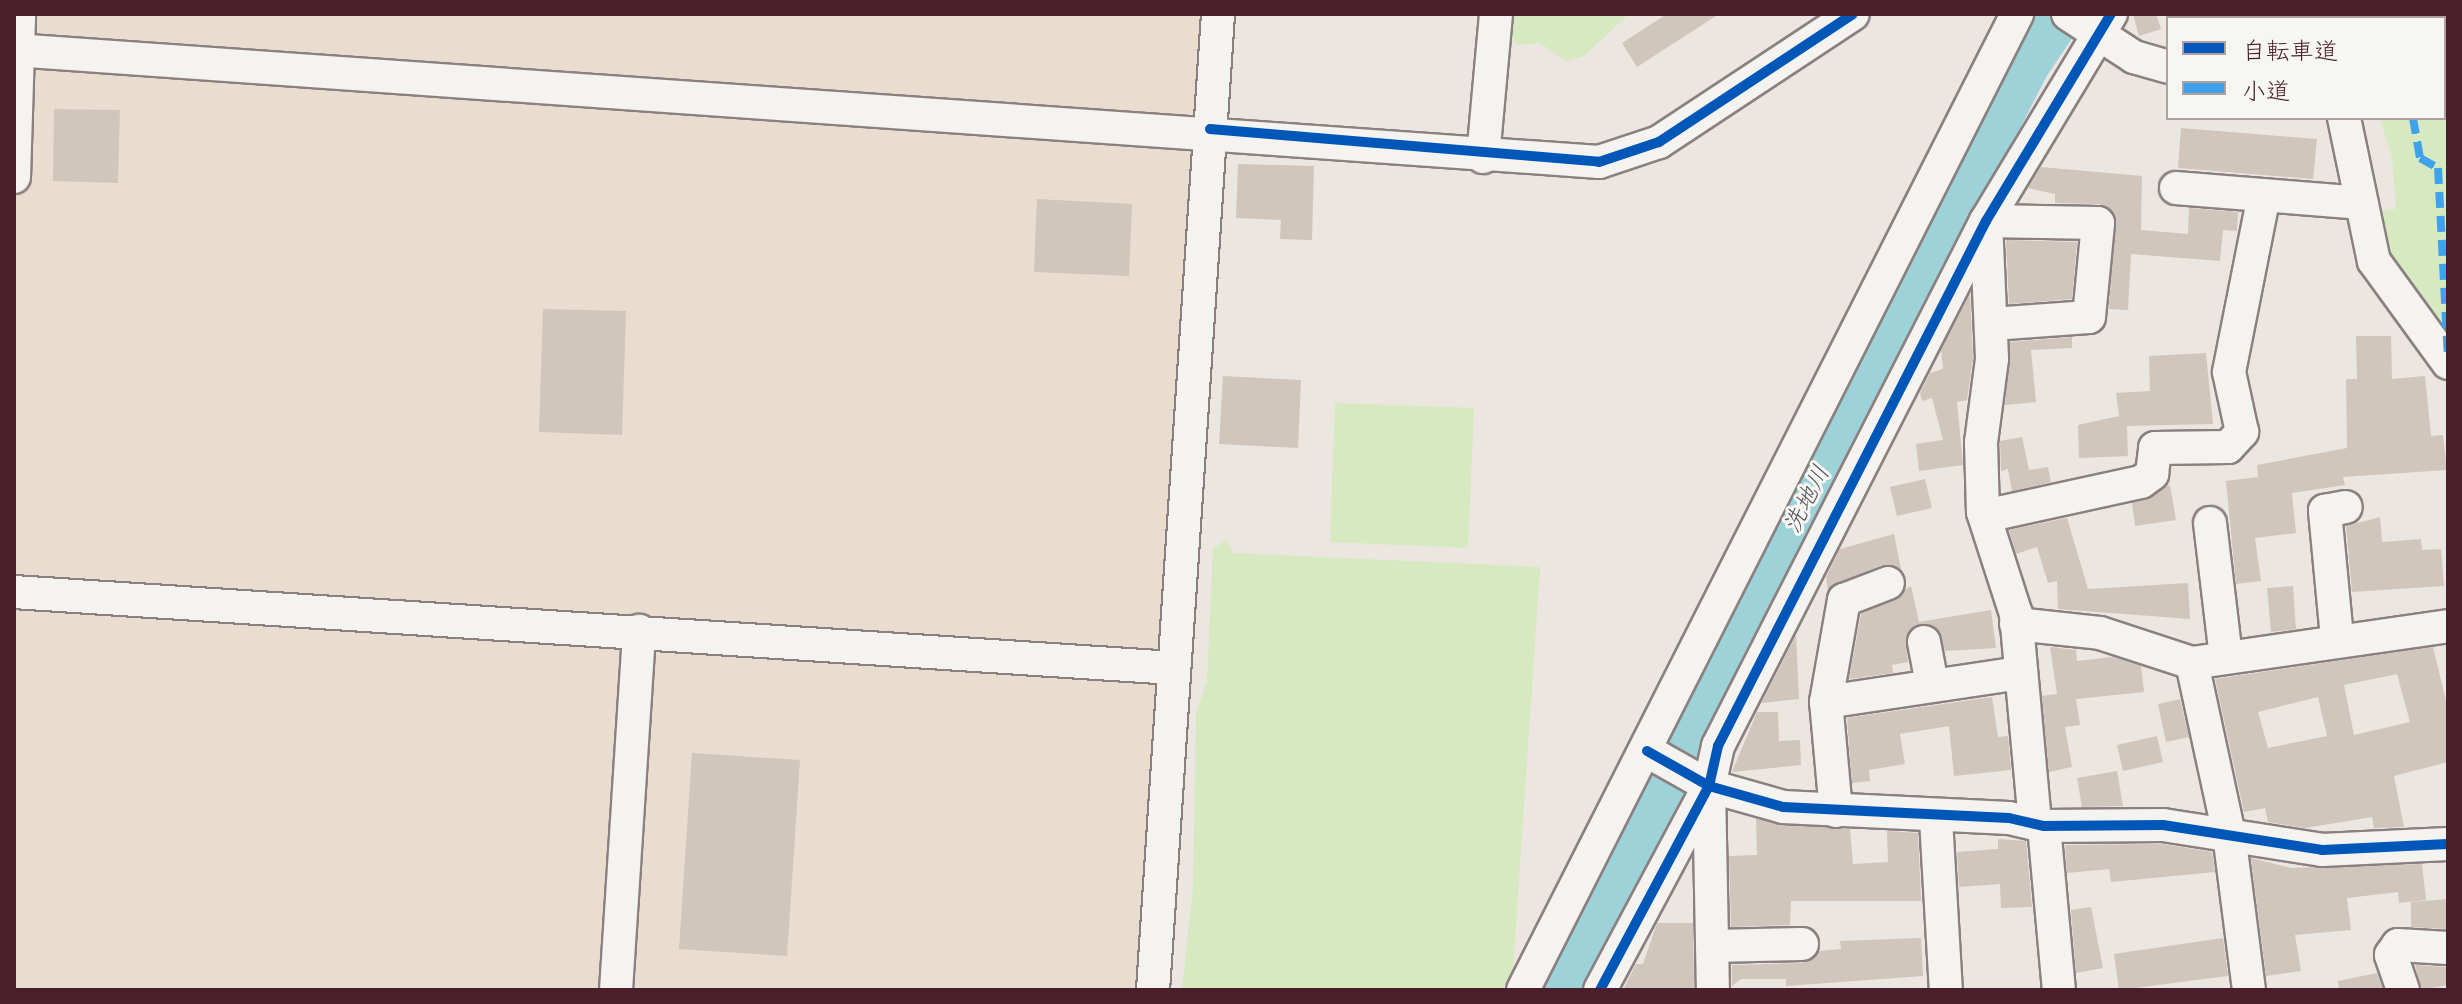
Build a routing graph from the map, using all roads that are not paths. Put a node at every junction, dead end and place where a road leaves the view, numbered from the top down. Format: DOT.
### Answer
graph roads {
  1 [pos="19,14"];
  2 [pos="1218,14"];
  3 [pos="1496,14"];
  4 [pos="1853,14"];
  5 [pos="2017,14"];
  6 [pos="2091,22"];
  7 [pos="15,50"];
  8 [pos="2166,66"];
  9 [pos="2344,120"];
  10 [pos="1210,129"];
  11 [pos="1483,157"];
  12 [pos="14,177"];
  13 [pos="2176,188"];
  14 [pos="2264,195"];
  15 [pos="2361,203"];
  16 [pos="1986,221"];
  17 [pos="1992,324"];
  18 [pos="2448,363"];
  19 [pos="2346,507"];
  20 [pos="1985,516"];
  21 [pos="2210,523"];
  22 [pos="1888,583"];
  23 [pos="14,592"];
  24 [pos="2016,624"];
  25 [pos="2448,626"];
  26 [pos="639,631"];
  27 [pos="2337,638"];
  28 [pos="1924,642"];
  29 [pos="2226,657"];
  30 [pos="2192,663"];
  31 [pos="1173,668"];
  32 [pos="2021,673"];
  33 [pos="1932,684"];
  34 [pos="1826,702"];
  35 [pos="1653,754"];
  36 [pos="1706,784"];
  37 [pos="1836,811"];
  38 [pos="1936,819"];
  39 [pos="2039,825"];
  40 [pos="2229,834"];
  41 [pos="2448,844"];
  42 [pos="1802,944"];
  43 [pos="1712,946"];
  44 [pos="2448,948"];
  45 [pos="616,990"];
  46 [pos="1153,990"];
  47 [pos="1523,990"];
  48 [pos="1600,990"];
  49 [pos="1713,990"];
  50 [pos="1946,990"];
  51 [pos="2059,990"];
  52 [pos="2249,990"];
  53 [pos="2403,990"];
  1 -- 7 [label="street"];
  2 -- 10 [label="street"];
  3 -- 11 [label="street"];
  4 -- 11 [label="street"];
  5 -- 35 [label="street"];
  6 -- 8 [label="street"];
  6 -- 16 [label="street"];
  7 -- 10 [label="street"];
  7 -- 12 [label="street"];
  9 -- 15 [label="street"];
  10 -- 11 [label="street"];
  10 -- 31 [label="street"];
  13 -- 14 [label="street"];
  14 -- 15 [label="street"];
  14 -- 20 [label="street"];
  15 -- 18 [label="street"];
  16 -- 17 [label="street"];
  16 -- 17 [label="street"];
  16 -- 36 [label="street"];
  17 -- 20 [label="street"];
  19 -- 27 [label="street"];
  20 -- 24 [label="street"];
  21 -- 29 [label="street"];
  22 -- 34 [label="street"];
  23 -- 26 [label="street"];
  24 -- 30 [label="street"];
  24 -- 32 [label="street"];
  25 -- 27 [label="street"];
  26 -- 31 [label="street"];
  26 -- 45 [label="street"];
  27 -- 29 [label="street"];
  28 -- 33 [label="street"];
  29 -- 30 [label="street"];
  30 -- 40 [label="street"];
  31 -- 46 [label="street"];
  32 -- 33 [label="street"];
  32 -- 39 [label="street"];
  33 -- 34 [label="street"];
  34 -- 37 [label="street"];
  35 -- 36 [label="street"];
  35 -- 47 [label="street"];
  36 -- 37 [label="street"];
  36 -- 43 [label="street"];
  36 -- 48 [label="street"];
  37 -- 38 [label="street"];
  38 -- 39 [label="street"];
  38 -- 50 [label="street"];
  39 -- 40 [label="street"];
  39 -- 51 [label="street"];
  40 -- 41 [label="street"];
  40 -- 52 [label="street"];
  42 -- 43 [label="street"];
  43 -- 49 [label="street"];
  44 -- 53 [label="street"];
}
